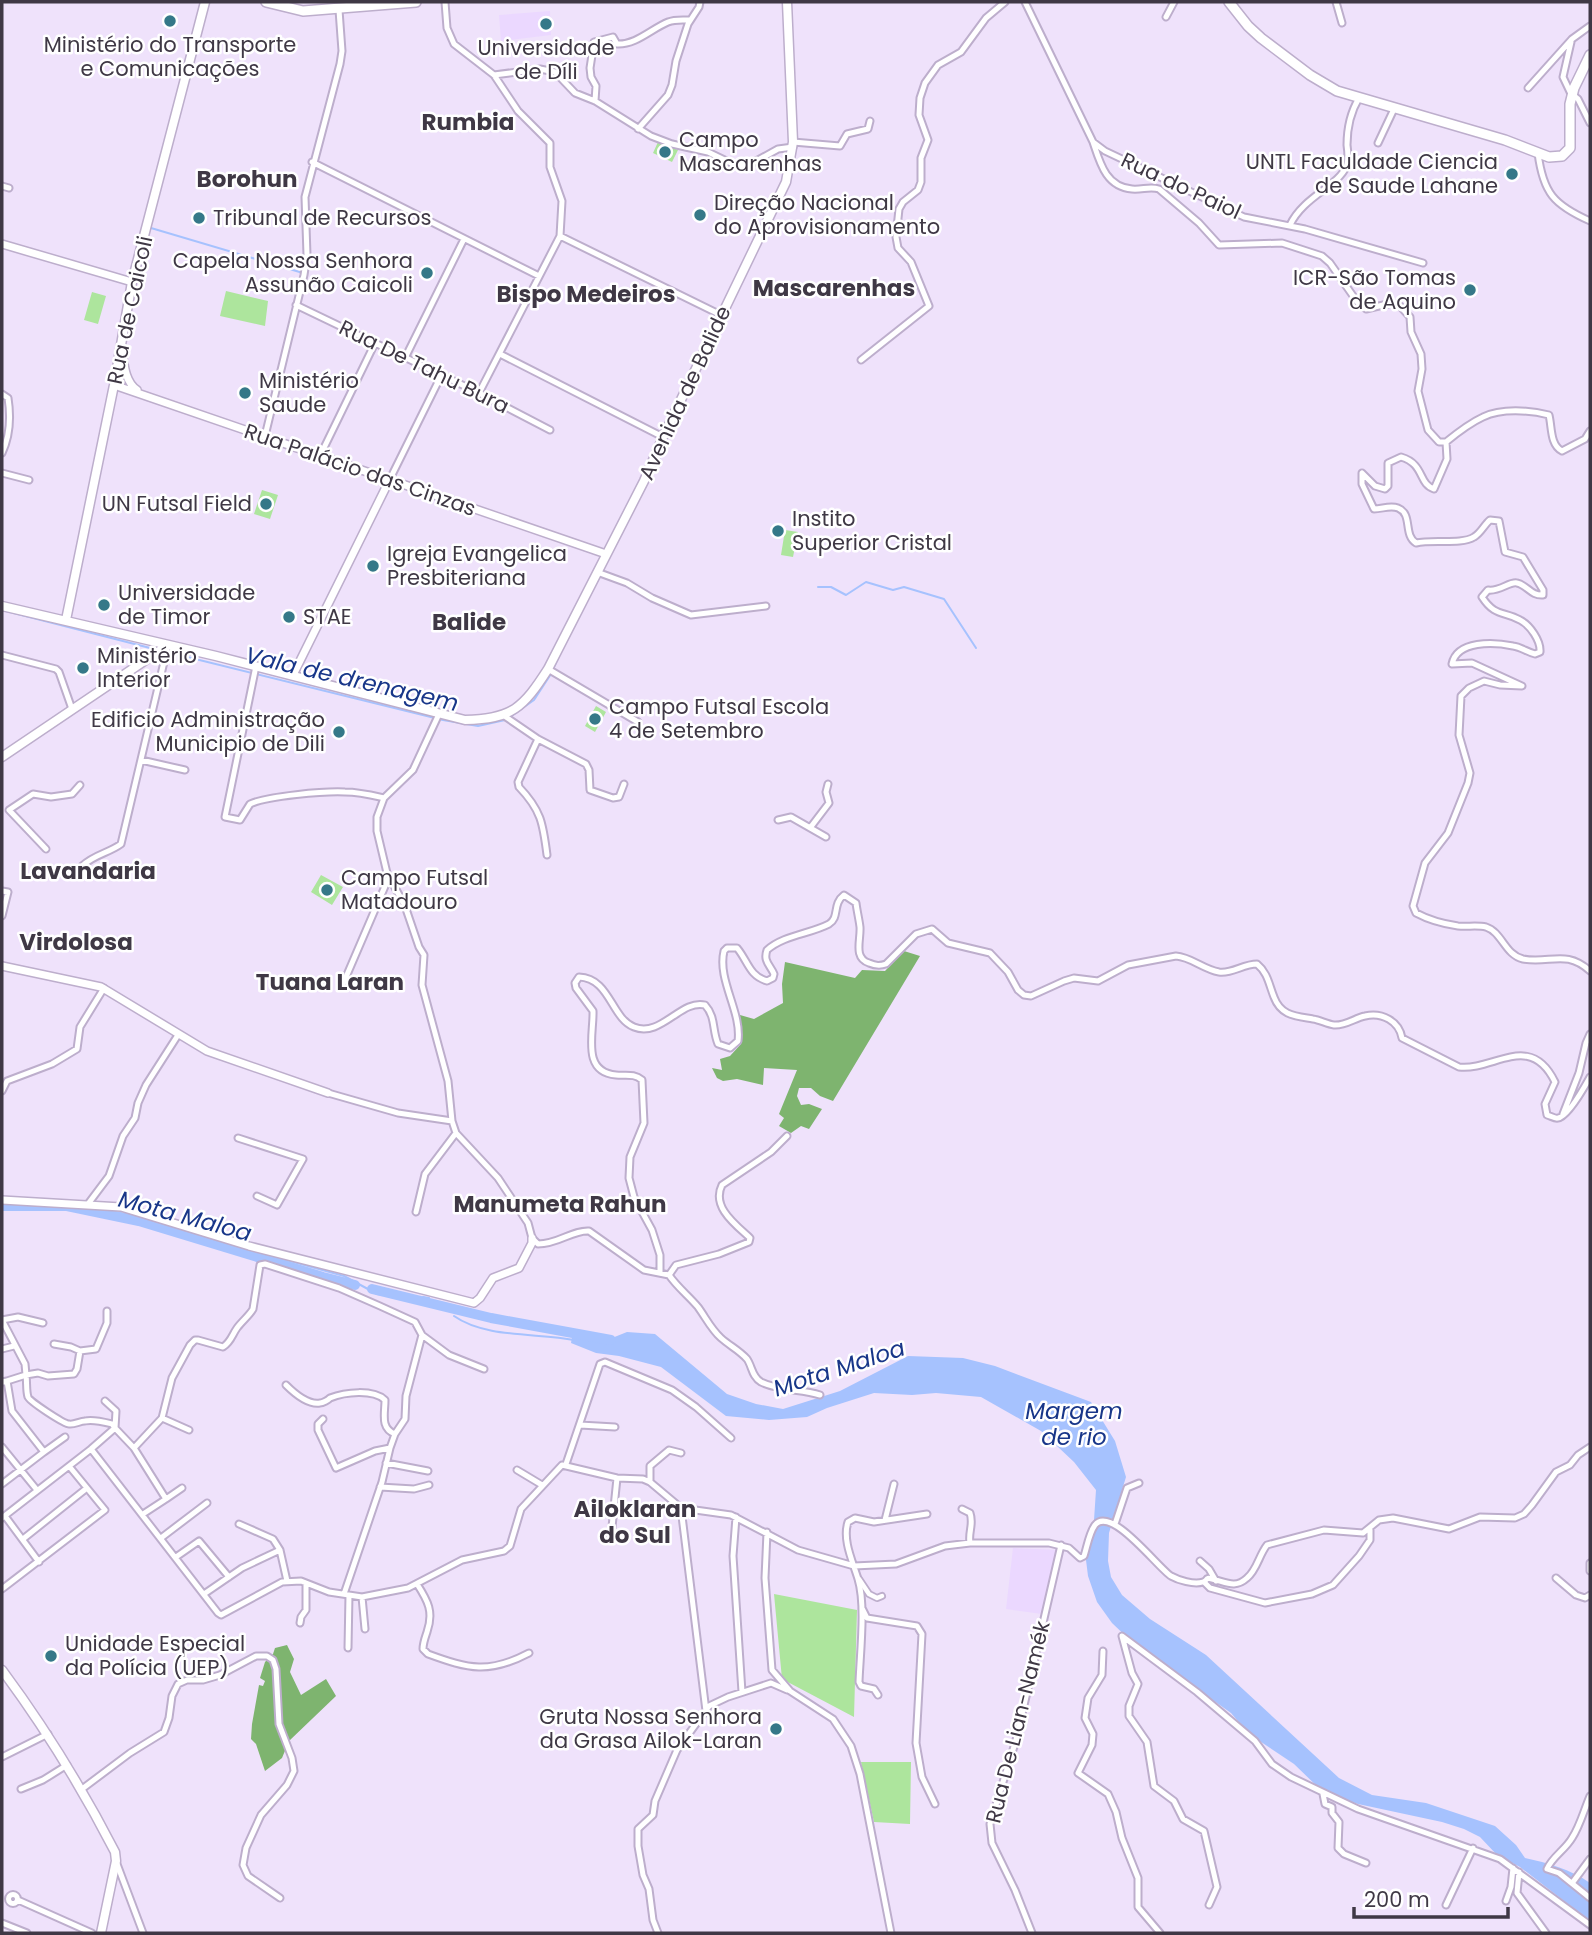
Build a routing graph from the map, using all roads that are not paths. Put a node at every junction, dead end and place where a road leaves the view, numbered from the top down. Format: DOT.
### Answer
graph roads {
  1 [pos="205,2"];
  2 [pos="266,2"];
  3 [pos="416,2"];
  4 [pos="445,2"];
  5 [pos="700,2"];
  6 [pos="788,2"];
  7 [pos="1005,2"];
  8 [pos="1025,2"];
  9 [pos="1174,2"];
  10 [pos="1229,2"];
  11 [pos="1336,2"];
  12 [pos="277,4"];
  13 [pos="335,7"];
  14 [pos="1166,17"];
  15 [pos="690,20"];
  16 [pos="1342,23"];
  17 [pos="1590,26"];
  18 [pos="1572,39"];
  19 [pos="1590,54"];
  20 [pos="494,75"];
  21 [pos="1528,88"];
  22 [pos="1572,96"];
  23 [pos="1359,99"];
  24 [pos="595,101"];
  25 [pos="1394,109"];
  26 [pos="870,121"];
  27 [pos="1590,123"];
  28 [pos="638,129"];
  29 [pos="1093,142"];
  30 [pos="1378,143"];
  31 [pos="793,144"];
  32 [pos="1538,153"];
  33 [pos="312,162"];
  34 [pos="2,186"];
  35 [pos="9,188"];
  36 [pos="1590,221"];
  37 [pos="1292,222"];
  38 [pos="560,236"];
  39 [pos="464,239"];
  40 [pos="2,244"];
  41 [pos="1423,264"];
  42 [pos="538,276"];
  43 [pos="132,282"];
  44 [pos="296,305"];
  45 [pos="721,315"];
  46 [pos="375,343"];
  47 [pos="121,346"];
  48 [pos="500,354"];
  49 [pos="405,358"];
  50 [pos="861,360"];
  51 [pos="441,376"];
  52 [pos="114,385"];
  53 [pos="140,393"];
  54 [pos="479,393"];
  55 [pos="2,394"];
  56 [pos="2,404"];
  57 [pos="9,407"];
  58 [pos="550,430"];
  59 [pos="1590,431"];
  60 [pos="265,436"];
  61 [pos="663,437"];
  62 [pos="1446,442"];
  63 [pos="2,453"];
  64 [pos="320,456"];
  65 [pos="2,473"];
  66 [pos="29,480"];
  67 [pos="389,481"];
  68 [pos="606,554"];
  69 [pos="600,573"];
  70 [pos="2,606"];
  71 [pos="766,606"];
  72 [pos="66,620"];
  73 [pos="168,645"];
  74 [pos="2,655"];
  75 [pos="256,666"];
  76 [pos="548,669"];
  77 [pos="293,676"];
  78 [pos="72,709"];
  79 [pos="439,714"];
  80 [pos="503,715"];
  81 [pos="638,722"];
  82 [pos="538,739"];
  83 [pos="2,757"];
  84 [pos="141,760"];
  85 [pos="185,770"];
  86 [pos="624,784"];
  87 [pos="828,784"];
  88 [pos="80,785"];
  89 [pos="384,798"];
  90 [pos="9,810"];
  91 [pos="2,814"];
  92 [pos="778,820"];
  93 [pos="810,828"];
  94 [pos="826,837"];
  95 [pos="46,849"];
  96 [pos="547,855"];
  97 [pos="82,866"];
  98 [pos="389,877"];
  99 [pos="2,891"];
  100 [pos="2,916"];
  101 [pos="2,966"];
  102 [pos="1590,971"];
  103 [pos="343,984"];
  104 [pos="104,988"];
  105 [pos="1590,1034"];
  106 [pos="178,1035"];
  107 [pos="1590,1077"];
  108 [pos="2,1091"];
  109 [pos="328,1093"];
  110 [pos="1562,1116"];
  111 [pos="452,1121"];
  112 [pos="456,1133"];
  113 [pos="787,1136"];
  114 [pos="238,1138"];
  115 [pos="257,1196"];
  116 [pos="2,1200"];
  117 [pos="88,1204"];
  118 [pos="416,1212"];
  119 [pos="532,1238"];
  120 [pos="660,1272"];
  121 [pos="669,1275"];
  122 [pos="107,1311"];
  123 [pos="2,1320"];
  124 [pos="43,1322"];
  125 [pos="422,1335"];
  126 [pos="54,1344"];
  127 [pos="14,1346"];
  128 [pos="2,1349"];
  129 [pos="80,1351"];
  130 [pos="484,1369"];
  131 [pos="26,1375"];
  132 [pos="4,1382"];
  133 [pos="286,1385"];
  134 [pos="820,1395"];
  135 [pos="105,1401"];
  136 [pos="162,1418"];
  137 [pos="323,1419"];
  138 [pos="580,1425"];
  139 [pos="615,1427"];
  140 [pos="115,1428"];
  141 [pos="189,1430"];
  142 [pos="395,1434"];
  143 [pos="65,1437"];
  144 [pos="731,1438"];
  145 [pos="2,1447"];
  146 [pos="1590,1447"];
  147 [pos="134,1448"];
  148 [pos="390,1448"];
  149 [pos="92,1449"];
  150 [pos="44,1452"];
  151 [pos="681,1453"];
  152 [pos="386,1463"];
  153 [pos="566,1464"];
  154 [pos="69,1466"];
  155 [pos="21,1470"];
  156 [pos="517,1470"];
  157 [pos="428,1471"];
  158 [pos="617,1478"];
  159 [pos="650,1482"];
  160 [pos="1139,1483"];
  161 [pos="2,1484"];
  162 [pos="894,1484"];
  163 [pos="429,1485"];
  164 [pos="542,1485"];
  165 [pos="87,1488"];
  166 [pos="182,1488"];
  167 [pos="380,1488"];
  168 [pos="37,1490"];
  169 [pos="166,1499"];
  170 [pos="207,1503"];
  171 [pos="681,1508"];
  172 [pos="962,1509"];
  173 [pos="143,1514"];
  174 [pos="927,1514"];
  175 [pos="3,1517"];
  176 [pos="736,1517"];
  177 [pos="885,1520"];
  178 [pos="239,1524"];
  179 [pos="1115,1524"];
  180 [pos="1370,1530"];
  181 [pos="767,1532"];
  182 [pos="611,1537"];
  183 [pos="161,1538"];
  184 [pos="23,1539"];
  185 [pos="970,1543"];
  186 [pos="1061,1545"];
  187 [pos="280,1550"];
  188 [pos="176,1557"];
  189 [pos="1200,1561"];
  190 [pos="38,1562"];
  191 [pos="1590,1563"];
  192 [pos="854,1566"];
  193 [pos="1590,1570"];
  194 [pos="229,1577"];
  195 [pos="1556,1578"];
  196 [pos="858,1579"];
  197 [pos="287,1581"];
  198 [pos="1216,1581"];
  199 [pos="1204,1582"];
  200 [pos="306,1583"];
  201 [pos="416,1584"];
  202 [pos="2,1590"];
  203 [pos="204,1594"];
  204 [pos="346,1594"];
  205 [pos="1590,1595"];
  206 [pos="882,1596"];
  207 [pos="362,1597"];
  208 [pos="860,1605"];
  209 [pos="300,1623"];
  210 [pos="365,1629"];
  211 [pos="348,1648"];
  212 [pos="1103,1651"];
  213 [pos="530,1653"];
  214 [pos="2,1670"];
  215 [pos="790,1691"];
  216 [pos="742,1692"];
  217 [pos="878,1695"];
  218 [pos="706,1711"];
  219 [pos="48,1734"];
  220 [pos="2,1757"];
  221 [pos="67,1765"];
  222 [pos="21,1789"];
  223 [pos="82,1789"];
  224 [pos="1323,1794"];
  225 [pos="1590,1796"];
  226 [pos="934,1804"];
  227 [pos="1473,1848"];
  228 [pos="1590,1858"];
  229 [pos="116,1861"];
  230 [pos="1366,1863"];
  231 [pos="1513,1868"];
  232 [pos="1519,1872"];
  233 [pos="1573,1882"];
  234 [pos="2,1894"];
  235 [pos="281,1898"];
  236 [pos="1590,1898"];
  237 [pos="1506,1901"];
  238 [pos="1209,1905"];
  239 [pos="1446,1905"];
  240 [pos="2,1923"];
  241 [pos="1590,1925"];
  242 [pos="27,1933"];
  243 [pos="92,1933"];
  244 [pos="101,1933"];
  245 [pos="143,1933"];
  246 [pos="659,1933"];
  247 [pos="891,1933"];
  248 [pos="1032,1933"];
  249 [pos="1160,1933"];
  250 [pos="1546,1933"];
  1 -- 43 [label="main road, Rua de Caicoli"];
  2 -- 12 [label="main road"];
  3 -- 13 [label="main road"];
  4 -- 20 [label="street"];
  5 -- 15 [label="street"];
  6 -- 31 [label="main road, Avenida de Balide"];
  7 -- 50 [label="street"];
  8 -- 29 [label="street"];
  9 -- 14 [label="street"];
  10 -- 23 [label="main road"];
  11 -- 16 [label="street"];
  12 -- 13 [label="main road"];
  13 -- 33 [label="street"];
  15 -- 24 [label="street"];
  15 -- 28 [label="street"];
  17 -- 18 [label="street"];
  18 -- 21 [label="street"];
  18 -- 22 [label="street"];
  19 -- 22 [label="main road"];
  20 -- 24 [label="street"];
  20 -- 38 [label="street"];
  22 -- 27 [label="street"];
  22 -- 32 [label="main road"];
  23 -- 25 [label="main road"];
  23 -- 37 [label="street"];
  24 -- 28 [label="street"];
  25 -- 30 [label="street"];
  25 -- 32 [label="main road"];
  26 -- 31 [label="street"];
  28 -- 31 [label="street"];
  29 -- 37 [label="street, Rua do Paiol"];
  29 -- 62 [label="street"];
  31 -- 45 [label="main road, Avenida de Balide"];
  32 -- 36 [label="street"];
  33 -- 39 [label="street"];
  33 -- 44 [label="street"];
  34 -- 35 [label="street"];
  37 -- 41 [label="street, Rua do Paiol"];
  38 -- 42 [label="street"];
  38 -- 45 [label="street"];
  39 -- 42 [label="street"];
  39 -- 49 [label="street"];
  40 -- 43 [label="street"];
  42 -- 48 [label="street"];
  43 -- 47 [label="main road, Rua de Caicoli"];
  44 -- 46 [label="street, Rua De Tahu Bura"];
  44 -- 60 [label="street"];
  45 -- 61 [label="main road, Avenida de Balide"];
  46 -- 49 [label="street, Rua De Tahu Bura"];
  46 -- 64 [label="street"];
  47 -- 52 [label="main road, Rua de Caicoli"];
  47 -- 53 [label="street"];
  48 -- 54 [label="street"];
  48 -- 61 [label="street"];
  49 -- 51 [label="street, Rua De Tahu Bura"];
  51 -- 54 [label="street, Rua De Tahu Bura"];
  51 -- 67 [label="street"];
  52 -- 53 [label="street, Rua Palácio das Cinzas"];
  52 -- 72 [label="main road, Rua de Caicoli"];
  53 -- 60 [label="street, Rua Palácio das Cinzas"];
  54 -- 58 [label="street, Rua De Tahu Bura"];
  55 -- 57 [label="street"];
  56 -- 57 [label="street"];
  57 -- 63 [label="street"];
  59 -- 62 [label="street"];
  60 -- 64 [label="street, Rua Palácio das Cinzas"];
  61 -- 68 [label="main road, Avenida de Balide"];
  62 -- 102 [label="street"];
  64 -- 67 [label="street, Rua Palácio das Cinzas"];
  65 -- 66 [label="street"];
  67 -- 68 [label="street, Rua Palácio das Cinzas"];
  67 -- 77 [label="street"];
  68 -- 69 [label="main road, Avenida de Balide"];
  69 -- 71 [label="street"];
  69 -- 76 [label="main road, Avenida de Balide"];
  70 -- 72 [label="main road"];
  72 -- 73 [label="main road"];
  73 -- 75 [label="main road"];
  73 -- 78 [label="main road"];
  73 -- 84 [label="street"];
  74 -- 78 [label="street"];
  75 -- 77 [label="main road"];
  75 -- 89 [label="street"];
  76 -- 80 [label="main road, Avenida de Balide"];
  76 -- 81 [label="street"];
  77 -- 79 [label="main road"];
  78 -- 83 [label="main road"];
  79 -- 80 [label="main road"];
  79 -- 89 [label="street"];
  80 -- 82 [label="street"];
  82 -- 86 [label="street"];
  82 -- 96 [label="street"];
  84 -- 85 [label="street"];
  84 -- 97 [label="street"];
  87 -- 93 [label="street"];
  88 -- 90 [label="street"];
  89 -- 98 [label="street"];
  90 -- 91 [label="street"];
  90 -- 95 [label="street"];
  92 -- 93 [label="street"];
  93 -- 94 [label="street"];
  98 -- 103 [label="street"];
  98 -- 111 [label="street"];
  99 -- 100 [label="street"];
  101 -- 104 [label="street"];
  104 -- 106 [label="street"];
  104 -- 108 [label="street"];
  105 -- 110 [label="street"];
  106 -- 109 [label="street"];
  106 -- 117 [label="street"];
  107 -- 110 [label="street"];
  109 -- 111 [label="street"];
  110 -- 120 [label="street"];
  111 -- 112 [label="street"];
  112 -- 118 [label="street"];
  112 -- 119 [label="street"];
  113 -- 121 [label="street"];
  114 -- 115 [label="street"];
  116 -- 117 [label="street"];
  117 -- 119 [label="street"];
  119 -- 120 [label="street"];
  120 -- 121 [label="street"];
  121 -- 134 [label="street"];
  122 -- 129 [label="street"];
  123 -- 124 [label="street"];
  123 -- 127 [label="street"];
  125 -- 130 [label="street"];
  125 -- 136 [label="street"];
  125 -- 142 [label="street"];
  126 -- 129 [label="street"];
  127 -- 128 [label="street"];
  127 -- 131 [label="street"];
  129 -- 131 [label="street"];
  131 -- 132 [label="street"];
  131 -- 140 [label="street"];
  132 -- 150 [label="street"];
  133 -- 142 [label="street"];
  135 -- 140 [label="street"];
  136 -- 141 [label="street"];
  136 -- 147 [label="street"];
  137 -- 148 [label="street"];
  138 -- 139 [label="street"];
  138 -- 144 [label="street"];
  138 -- 153 [label="street"];
  140 -- 147 [label="street"];
  140 -- 149 [label="street"];
  142 -- 148 [label="street"];
  143 -- 150 [label="street"];
  145 -- 155 [label="street"];
  146 -- 180 [label="street"];
  147 -- 169 [label="street"];
  148 -- 152 [label="street"];
  149 -- 154 [label="street"];
  149 -- 173 [label="street"];
  150 -- 155 [label="street"];
  151 -- 159 [label="street"];
  152 -- 157 [label="street"];
  152 -- 167 [label="street"];
  153 -- 158 [label="street"];
  153 -- 164 [label="street"];
  154 -- 165 [label="street"];
  154 -- 168 [label="street"];
  155 -- 161 [label="street"];
  155 -- 168 [label="street"];
  156 -- 164 [label="street"];
  158 -- 159 [label="street"];
  158 -- 182 [label="street"];
  159 -- 171 [label="street"];
  160 -- 179 [label="street"];
  162 -- 177 [label="street"];
  163 -- 167 [label="street"];
  164 -- 201 [label="street"];
  165 -- 184 [label="street"];
  165 -- 190 [label="street"];
  166 -- 169 [label="street"];
  167 -- 204 [label="street"];
  168 -- 175 [label="street"];
  169 -- 173 [label="street"];
  170 -- 183 [label="street"];
  171 -- 176 [label="street"];
  171 -- 218 [label="street"];
  172 -- 185 [label="street"];
  173 -- 183 [label="street"];
  174 -- 177 [label="street"];
  175 -- 184 [label="street"];
  176 -- 181 [label="street"];
  176 -- 216 [label="street"];
  177 -- 192 [label="street"];
  178 -- 187 [label="street"];
  179 -- 186 [label="street"];
  179 -- 199 [label="street"];
  180 -- 198 [label="street"];
  180 -- 199 [label="street"];
  181 -- 192 [label="street"];
  181 -- 215 [label="street"];
  183 -- 188 [label="street"];
  184 -- 190 [label="street"];
  185 -- 186 [label="street"];
  185 -- 192 [label="street"];
  186 -- 248 [label="street, Rua De Lian-Namék"];
  187 -- 194 [label="street"];
  187 -- 197 [label="street"];
  188 -- 194 [label="street"];
  188 -- 203 [label="street"];
  189 -- 198 [label="street"];
  190 -- 202 [label="street"];
  191 -- 193 [label="street"];
  192 -- 196 [label="street"];
  194 -- 203 [label="street"];
  195 -- 205 [label="street"];
  196 -- 206 [label="street"];
  196 -- 208 [label="street"];
  197 -- 200 [label="street"];
  197 -- 203 [label="street"];
  198 -- 199 [label="street"];
  200 -- 204 [label="street"];
  200 -- 209 [label="street"];
  201 -- 207 [label="street"];
  201 -- 213 [label="street"];
  204 -- 207 [label="street"];
  204 -- 211 [label="street"];
  207 -- 210 [label="street"];
  208 -- 217 [label="street"];
  208 -- 226 [label="street"];
  212 -- 249 [label="street"];
  214 -- 219 [label="main road"];
  215 -- 216 [label="street"];
  215 -- 247 [label="street"];
  216 -- 218 [label="street"];
  218 -- 246 [label="street"];
  219 -- 220 [label="street"];
  219 -- 221 [label="main road"];
  221 -- 222 [label="street"];
  221 -- 223 [label="main road"];
  223 -- 229 [label="main road"];
  223 -- 235 [label="street"];
  224 -- 227 [label="street"];
  224 -- 230 [label="street"];
  224 -- 238 [label="street"];
  225 -- 233 [label="street"];
  227 -- 231 [label="street"];
  227 -- 239 [label="street"];
  228 -- 233 [label="street"];
  229 -- 244 [label="main road"];
  229 -- 245 [label="street"];
  231 -- 232 [label="street"];
  231 -- 237 [label="street"];
  232 -- 241 [label="street"];
  232 -- 250 [label="street"];
  233 -- 236 [label="street"];
  234 -- 243 [label="street"];
  240 -- 242 [label="street"];
}
